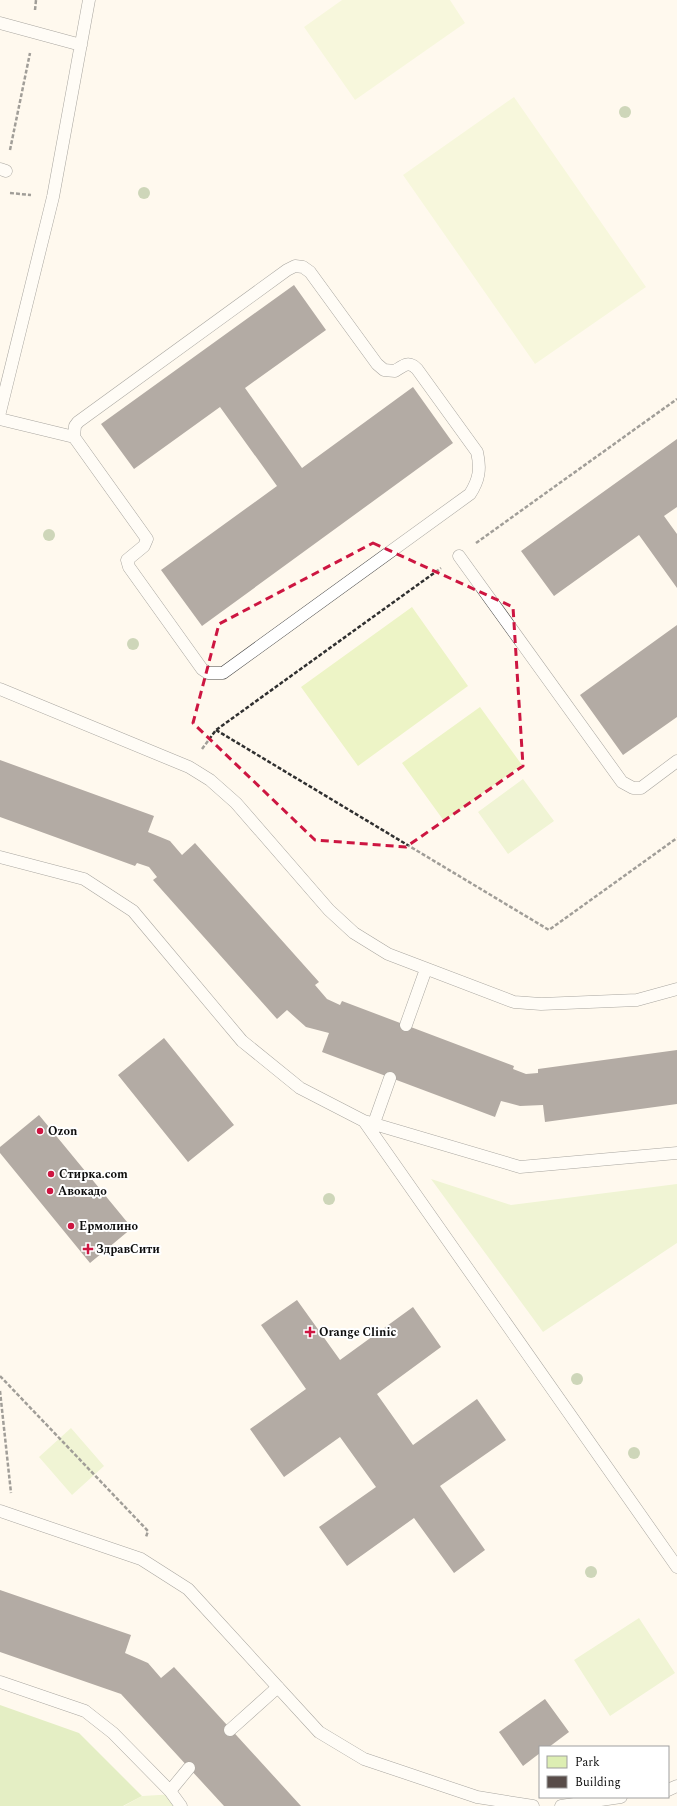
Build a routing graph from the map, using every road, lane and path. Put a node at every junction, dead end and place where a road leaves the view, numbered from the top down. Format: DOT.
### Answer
graph roads {
  1 [pos="36,0"];
  2 [pos="89,0"];
  3 [pos="0,22"];
  4 [pos="34,32"];
  5 [pos="81,45"];
  6 [pos="3,170"];
  7 [pos="53,197"];
  8 [pos="677,399"];
  9 [pos="0,412"];
  10 [pos="0,419"];
  11 [pos="74,437"];
  12 [pos="459,556"];
  13 [pos="0,689"];
  14 [pos="216,730"];
  15 [pos="677,762"];
  16 [pos="189,767"];
  17 [pos="677,838"];
  18 [pos="0,857"];
  19 [pos="426,969"];
  20 [pos="677,988"];
  21 [pos="406,1025"];
  22 [pos="390,1078"];
  23 [pos="369,1122"];
  24 [pos="677,1153"];
  25 [pos="0,1376"];
  26 [pos="0,1391"];
  27 [pos="0,1511"];
  28 [pos="14,1515"];
  29 [pos="141,1559"];
  30 [pos="677,1567"];
  31 [pos="0,1682"];
  32 [pos="278,1687"];
  33 [pos="230,1730"];
  34 [pos="189,1768"];
  35 [pos="170,1791"];
  36 [pos="614,1798"];
  37 [pos="181,1806"];
  38 [pos="533,1806"];
  39 [pos="561,1806"];
  1 -- 4 [label="path"];
  2 -- 5 [label="lane"];
  3 -- 4 [label="lane"];
  4 -- 5 [label="lane"];
  4 -- 6 [label="path"];
  5 -- 7 [label="lane"];
  6 -- 7 [label="path"];
  7 -- 9 [label="lane"];
  8 -- 12 [label="path"];
  10 -- 11 [label="lane"];
  11 -- 11 [label="lane"];
  12 -- 14 [label="path"];
  12 -- 15 [label="lane"];
  13 -- 16 [label="lane"];
  14 -- 16 [label="path"];
  14 -- 17 [label="path"];
  16 -- 19 [label="lane"];
  18 -- 23 [label="lane"];
  19 -- 20 [label="lane"];
  19 -- 21 [label="lane"];
  22 -- 23 [label="lane"];
  23 -- 24 [label="lane"];
  23 -- 30 [label="lane"];
  25 -- 29 [label="path"];
  26 -- 28 [label="path"];
  27 -- 28 [label="lane"];
  28 -- 29 [label="lane"];
  29 -- 32 [label="lane"];
  31 -- 35 [label="lane"];
  32 -- 33 [label="lane"];
  32 -- 38 [label="lane"];
  34 -- 35 [label="lane"];
  35 -- 37 [label="lane"];
  36 -- 39 [label="lane"];
}
